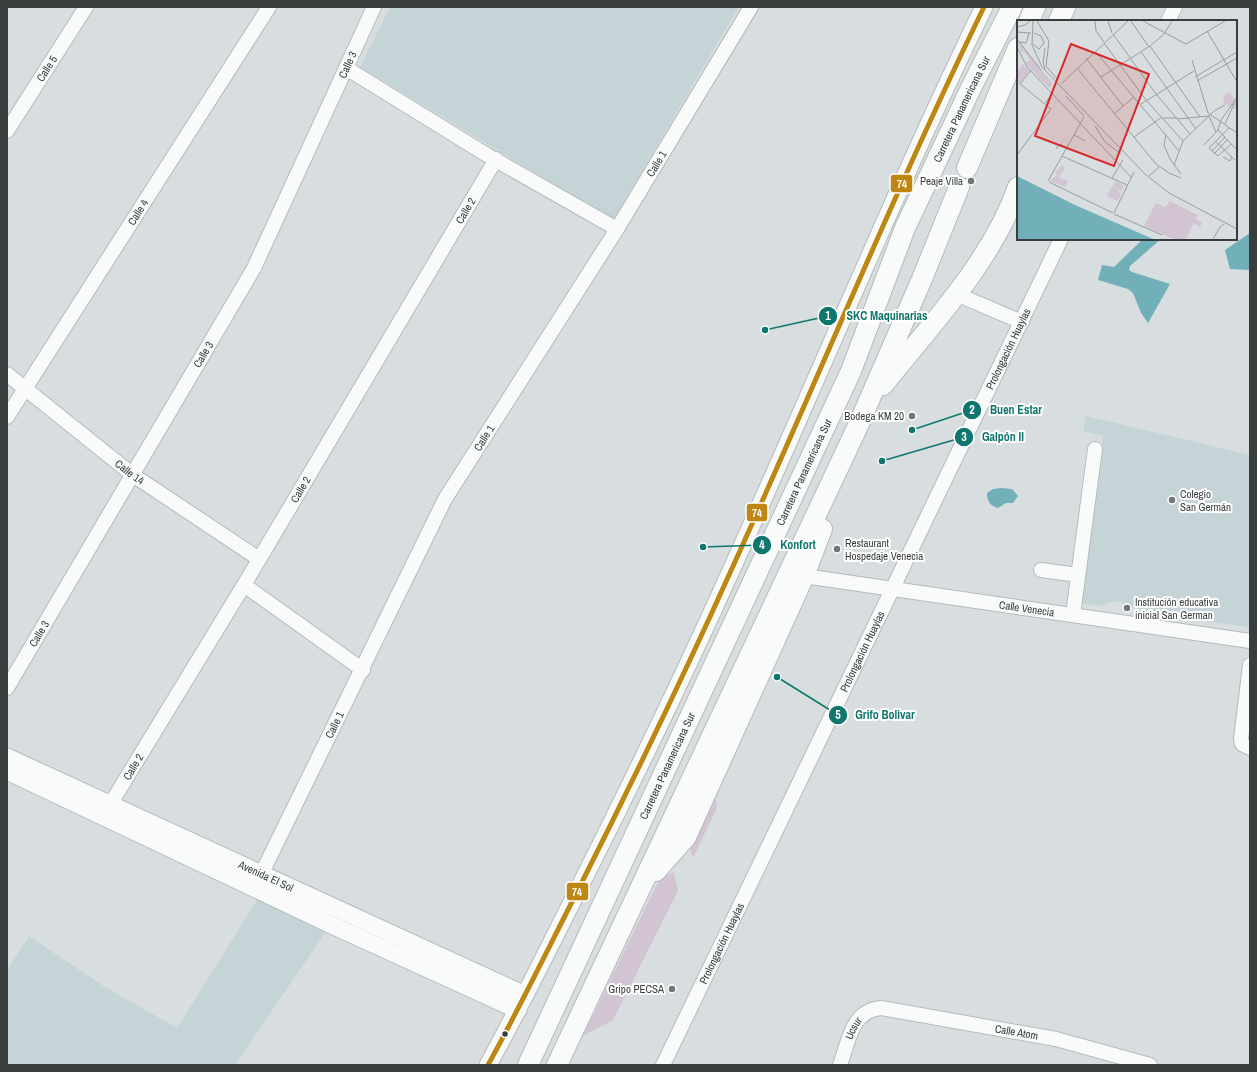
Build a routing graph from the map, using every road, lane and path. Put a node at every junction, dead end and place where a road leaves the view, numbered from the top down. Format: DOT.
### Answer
graph roads {
  1 [pos="86,7"];
  2 [pos="268,7"];
  3 [pos="374,7"];
  4 [pos="751,7"];
  5 [pos="984,7"];
  6 [pos="1012,7"];
  7 [pos="1035,7"];
  8 [pos="1065,7"];
  9 [pos="1175,7"];
  10 [pos="1029,20"];
  11 [pos="1059,20"];
  12 [pos="1168,20"];
  13 [pos="1017,50"];
  14 [pos="346,68"];
  15 [pos="7,131"];
  16 [pos="496,159"];
  17 [pos="967,168"];
  18 [pos="959,187"];
  19 [pos="1017,191"];
  20 [pos="617,229"];
  21 [pos="1062,240"];
  22 [pos="956,294"];
  23 [pos="1022,322"];
  24 [pos="7,374"];
  25 [pos="26,389"];
  26 [pos="866,407"];
  27 [pos="7,417"];
  28 [pos="856,428"];
  29 [pos="1094,449"];
  30 [pos="133,475"];
  31 [pos="259,559"];
  32 [pos="1041,570"];
  33 [pos="1078,575"];
  34 [pos="804,576"];
  35 [pos="244,585"];
  36 [pos="892,589"];
  37 [pos="1073,615"];
  38 [pos="1250,641"];
  39 [pos="1250,665"];
  40 [pos="363,670"];
  41 [pos="7,688"];
  42 [pos="1250,748"];
  43 [pos="7,757"];
  44 [pos="7,771"];
  45 [pos="106,811"];
  46 [pos="258,882"];
  47 [pos="641,887"];
  48 [pos="522,1003"];
  49 [pos="881,1008"];
  50 [pos="667,1064"];
  51 [pos="488,1065"];
  52 [pos="528,1065"];
  53 [pos="557,1065"];
  54 [pos="840,1065"];
  55 [pos="1150,1065"];
  1 -- 15 [label="street, Calle 5"];
  2 -- 25 [label="street, Calle 4"];
  3 -- 14 [label="street, Calle 3"];
  4 -- 20 [label="street, Calle 1"];
  5 -- 48 [label="main road"];
  6 -- 52 [label="highway, Carretera Panamericana Sur"];
  7 -- 10 [label="highway"];
  8 -- 11 [label="highway"];
  9 -- 12 [label="street"];
  13 -- 17 [label="highway"];
  14 -- 16 [label="street"];
  14 -- 30 [label="street, Calle 3"];
  16 -- 20 [label="street"];
  16 -- 31 [label="street, Calle 2"];
  18 -- 26 [label="highway"];
  19 -- 22 [label="highway"];
  20 -- 40 [label="street, Calle 1"];
  21 -- 23 [label="street, Prolongación Huaylas"];
  22 -- 23 [label="street"];
  22 -- 26 [label="highway"];
  23 -- 36 [label="street, Prolongación Huaylas"];
  24 -- 25 [label="street, Calle 14"];
  25 -- 27 [label="street, Calle 4"];
  25 -- 30 [label="street, Calle 14"];
  26 -- 28 [label="highway"];
  28 -- 34 [label="highway"];
  28 -- 47 [label="highway"];
  29 -- 33 [label="street"];
  30 -- 31 [label="street, Calle 14"];
  30 -- 41 [label="street, Calle 3"];
  31 -- 35 [label="street, Calle 2"];
  32 -- 33 [label="street"];
  33 -- 37 [label="street"];
  34 -- 36 [label="street, Calle Venecia"];
  34 -- 47 [label="highway"];
  35 -- 40 [label="street"];
  35 -- 45 [label="street, Calle 2"];
  36 -- 37 [label="street, Calle Venecia"];
  36 -- 50 [label="street, Prolongación Huaylas"];
  37 -- 38 [label="street, Calle Venecia"];
  39 -- 42 [label="street"];
  40 -- 46 [label="street, Calle 1"];
  43 -- 45 [label="main road, Avenida El Sol"];
  44 -- 45 [label="main road, Avenida El Sol"];
  45 -- 46 [label="main road, Avenida El Sol"];
  46 -- 48 [label="main road, Avenida El Sol"];
  47 -- 53 [label="highway"];
  48 -- 51 [label="main road"];
  49 -- 54 [label="street, Ucsur"];
  49 -- 55 [label="street, Calle Atom"];
}
